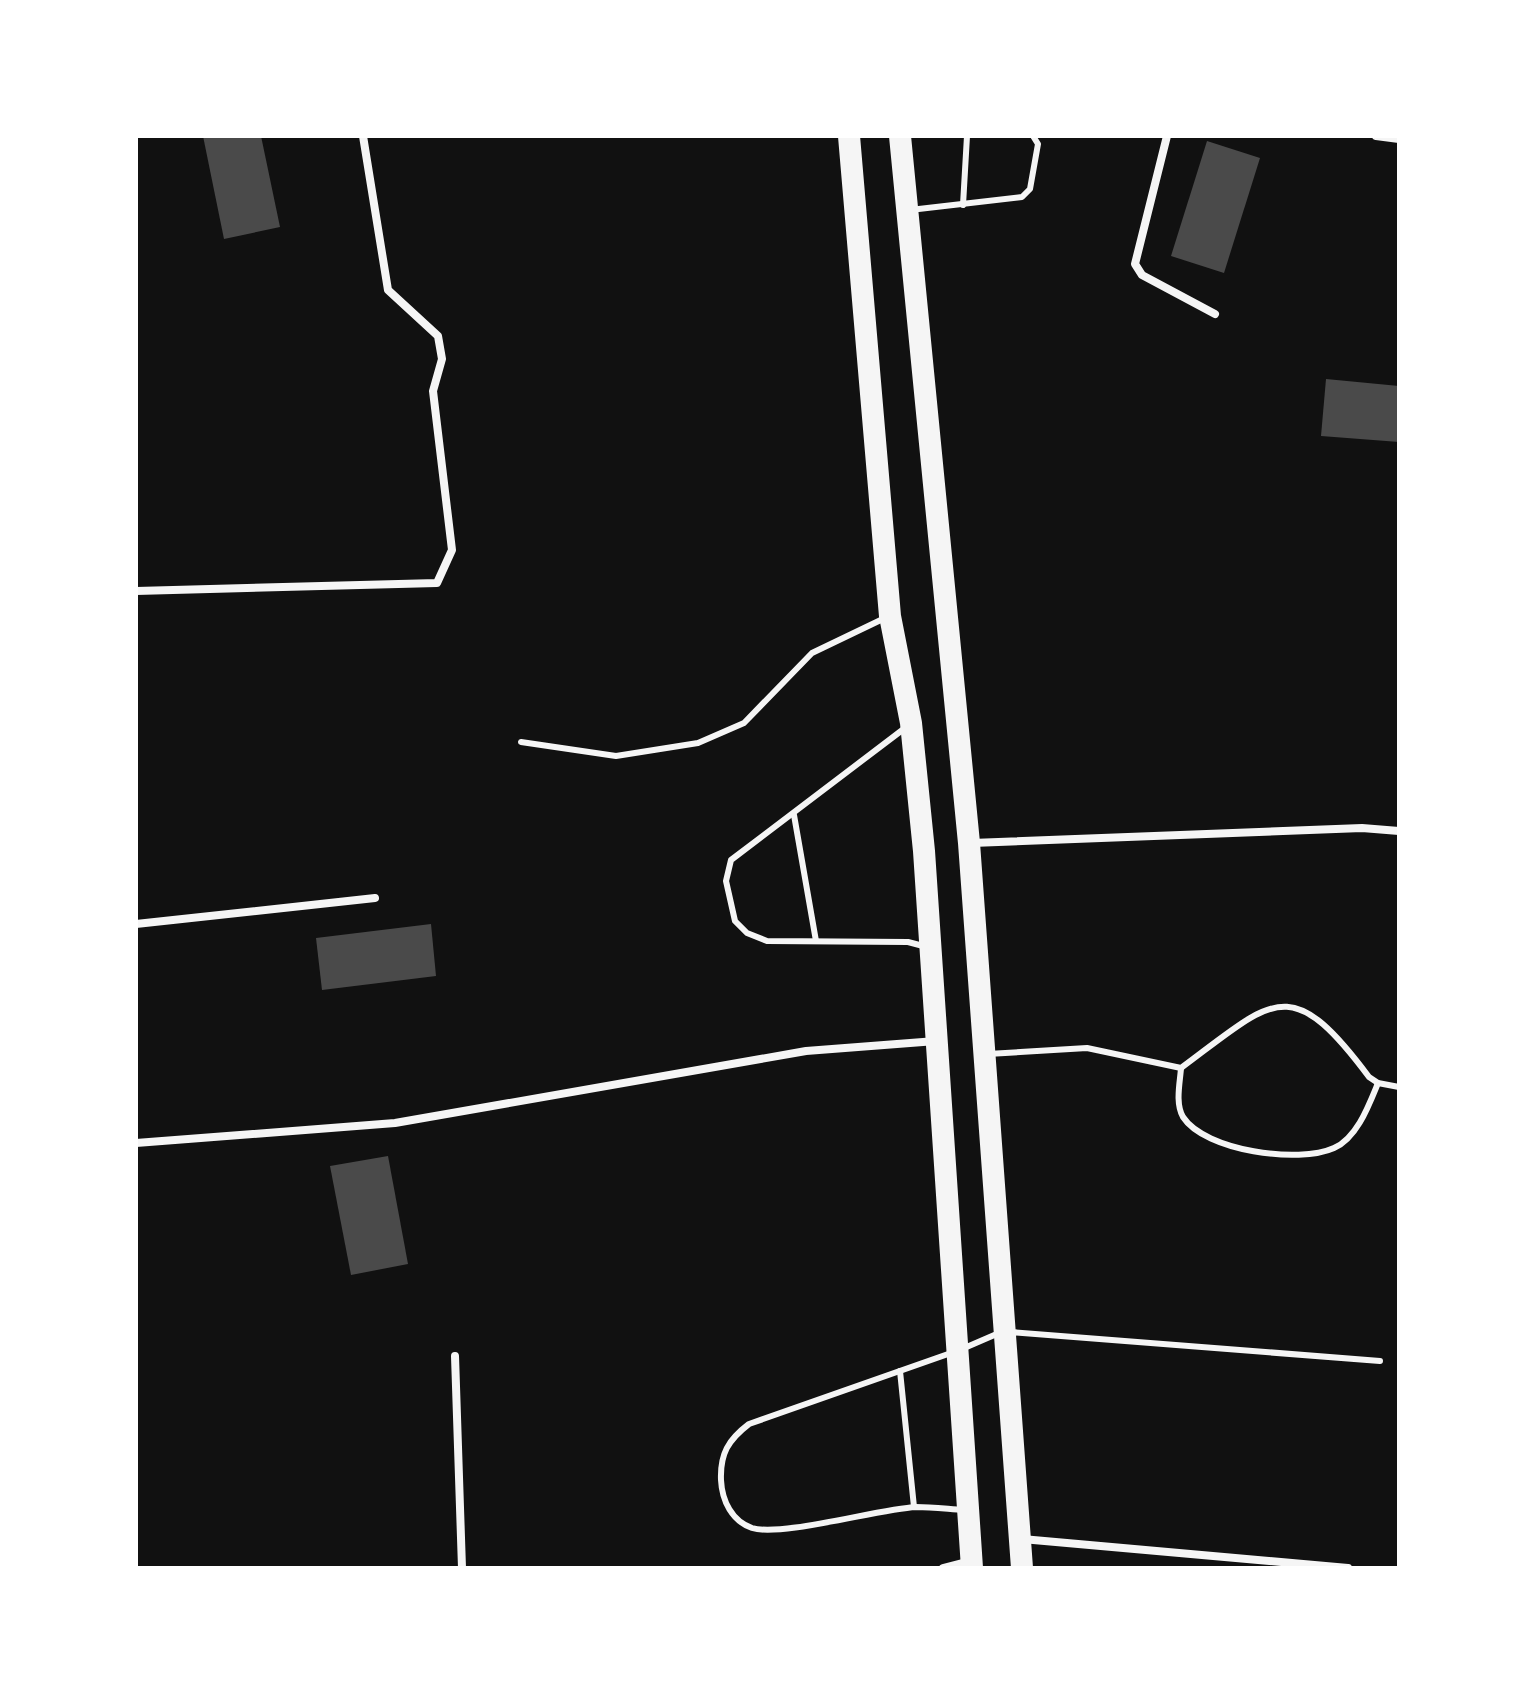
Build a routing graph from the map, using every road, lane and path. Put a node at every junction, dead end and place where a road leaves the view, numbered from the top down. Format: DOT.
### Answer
graph roads {
  1 [pos="363,136"];
  2 [pos="849,136"];
  3 [pos="900,136"];
  4 [pos="967,136"];
  5 [pos="1033,136"];
  6 [pos="1167,136"];
  7 [pos="1376,136"];
  8 [pos="1399,139"];
  9 [pos="963,205"];
  10 [pos="907,210"];
  11 [pos="1215,314"];
  12 [pos="136,591"];
  13 [pos="890,616"];
  14 [pos="911,723"];
  15 [pos="521,742"];
  16 [pos="794,815"];
  17 [pos="1399,831"];
  18 [pos="969,843"];
  19 [pos="375,898"];
  20 [pos="136,924"];
  21 [pos="816,941"];
  22 [pos="931,947"];
  23 [pos="938,1041"];
  24 [pos="985,1055"];
  25 [pos="1181,1068"];
  26 [pos="1378,1083"];
  27 [pos="1399,1087"];
  28 [pos="136,1143"];
  29 [pos="1004,1331"];
  30 [pos="958,1351"];
  31 [pos="455,1356"];
  32 [pos="1380,1361"];
  33 [pos="900,1371"];
  34 [pos="914,1507"];
  35 [pos="968,1510"];
  36 [pos="1017,1538"];
  37 [pos="971,1564"];
  38 [pos="462,1568"];
  39 [pos="943,1568"];
  40 [pos="1022,1568"];
  41 [pos="1348,1568"];
  1 -- 12 [label="street"];
  2 -- 13 [label="highway"];
  3 -- 10 [label="highway"];
  4 -- 9 [label="lane"];
  5 -- 9 [label="lane"];
  6 -- 11 [label="street"];
  7 -- 8 [label="street"];
  9 -- 10 [label="lane"];
  10 -- 18 [label="highway"];
  13 -- 14 [label="highway"];
  13 -- 15 [label="lane"];
  14 -- 16 [label="lane"];
  14 -- 22 [label="highway"];
  16 -- 21 [label="lane"];
  16 -- 21 [label="lane"];
  17 -- 18 [label="street"];
  18 -- 24 [label="highway"];
  19 -- 20 [label="street"];
  21 -- 22 [label="lane"];
  22 -- 23 [label="highway"];
  23 -- 28 [label="street"];
  23 -- 30 [label="highway"];
  24 -- 25 [label="lane"];
  24 -- 29 [label="highway"];
  25 -- 26 [label="lane"];
  25 -- 26 [label="lane"];
  26 -- 27 [label="lane"];
  29 -- 30 [label="lane"];
  29 -- 32 [label="lane"];
  29 -- 36 [label="highway"];
  30 -- 33 [label="lane"];
  30 -- 35 [label="highway"];
  31 -- 38 [label="street"];
  33 -- 34 [label="lane"];
  33 -- 34 [label="lane"];
  34 -- 35 [label="lane"];
  35 -- 37 [label="highway"];
  36 -- 40 [label="highway"];
  36 -- 41 [label="street"];
  37 -- 39 [label="street"];
}
